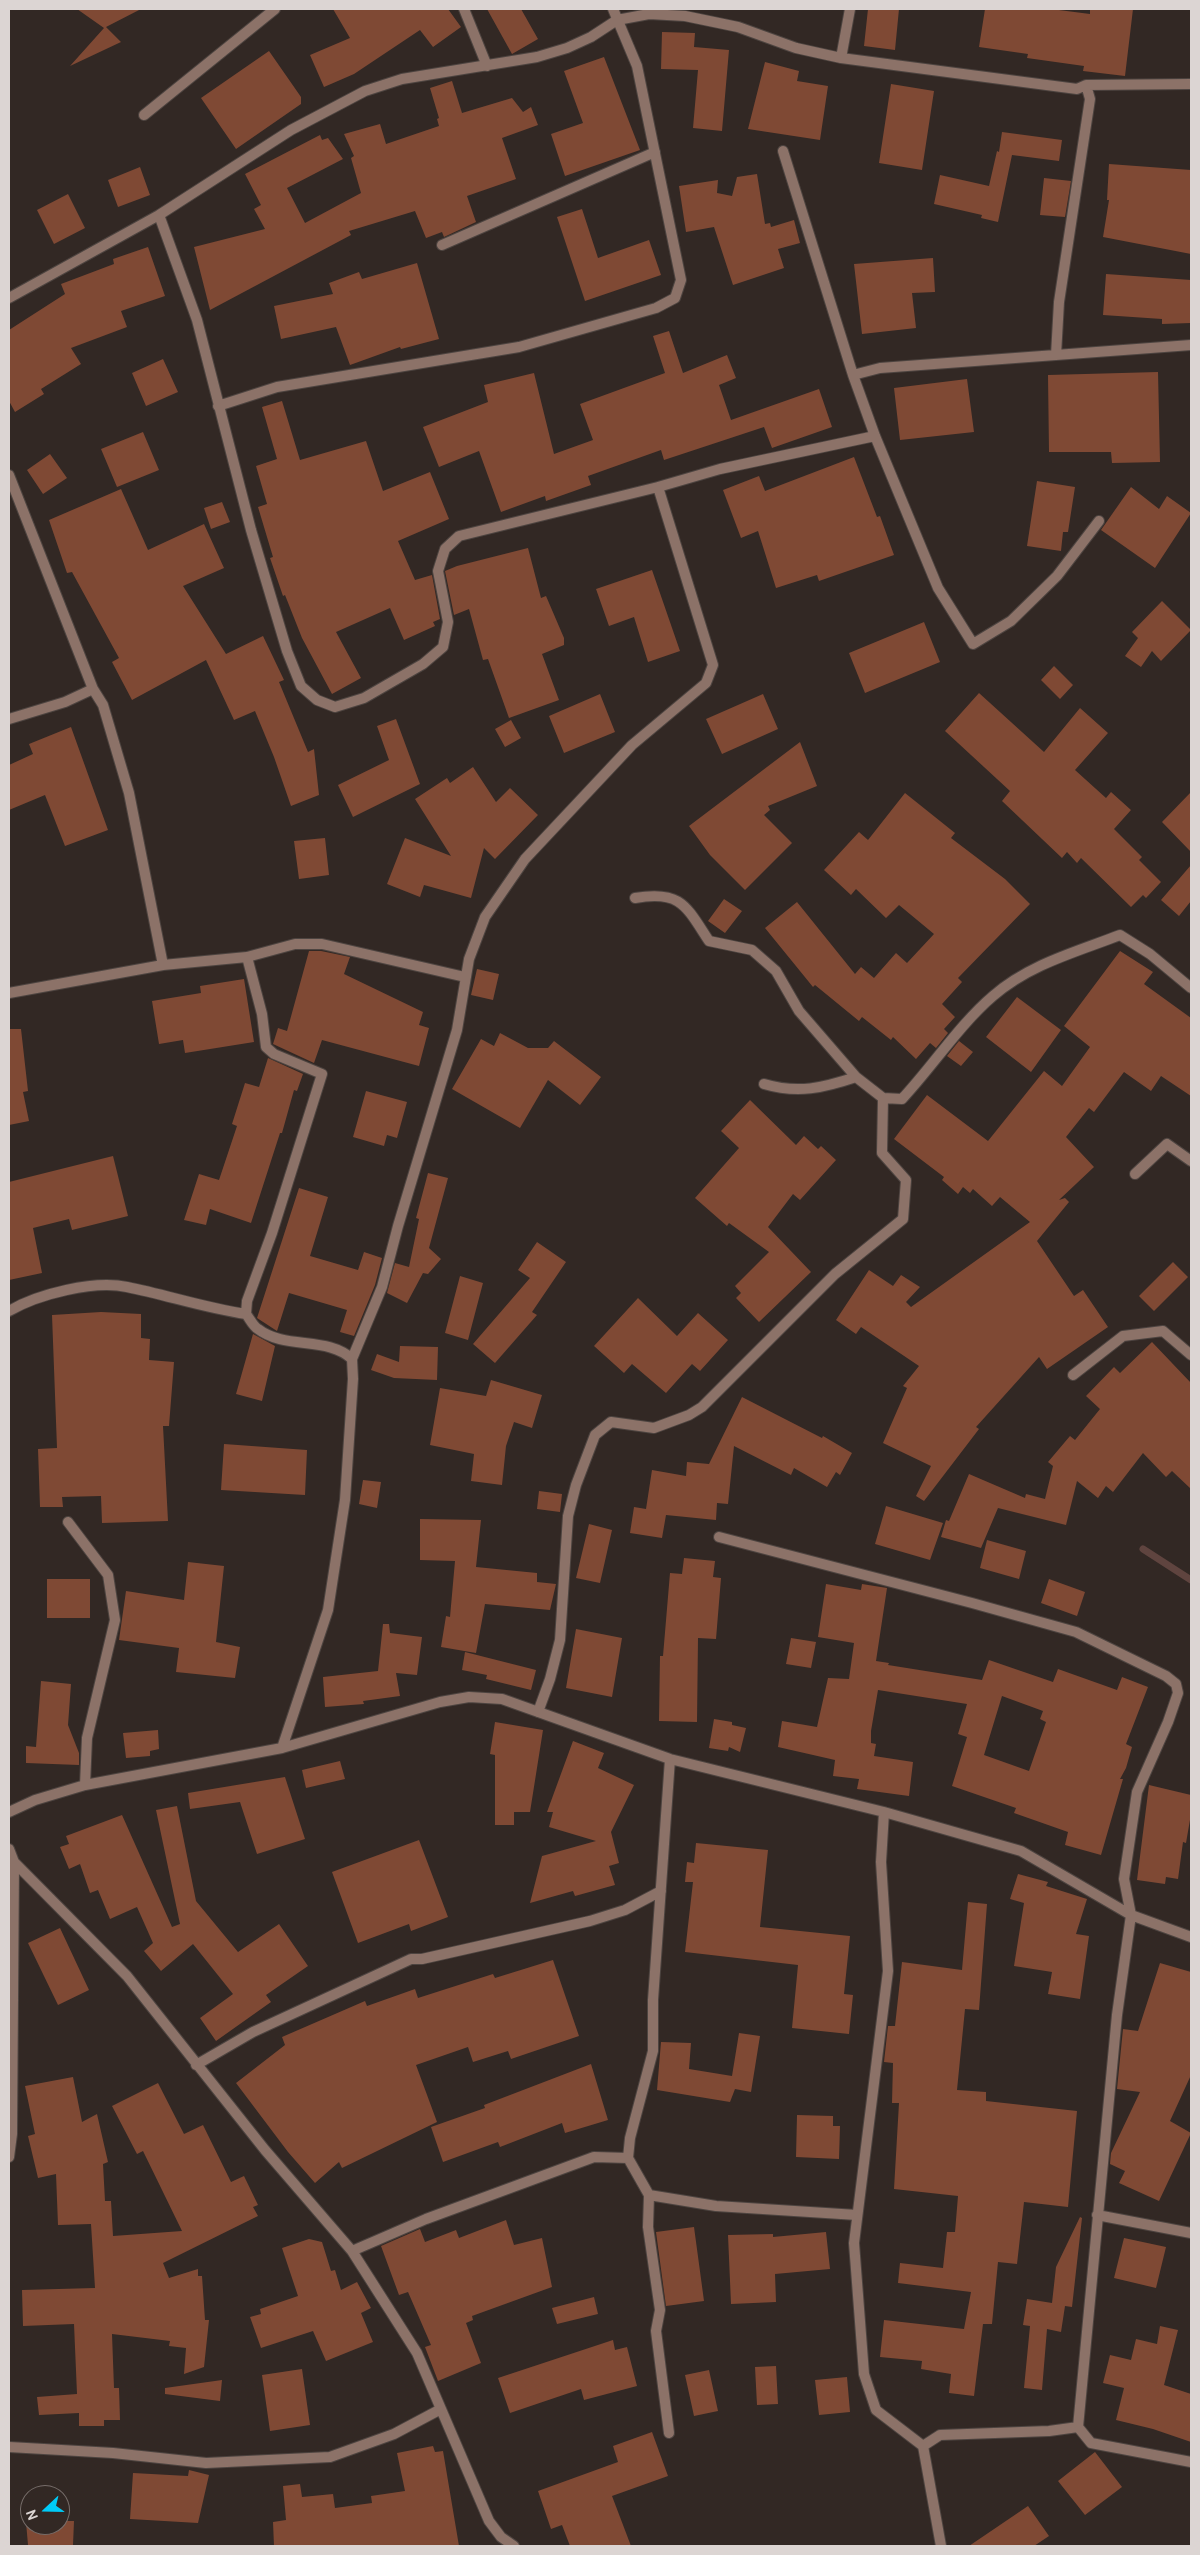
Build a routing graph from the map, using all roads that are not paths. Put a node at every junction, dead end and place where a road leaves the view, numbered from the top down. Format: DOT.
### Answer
graph roads {
  1 [pos="275,9"];
  2 [pos="464,9"];
  3 [pos="613,9"];
  4 [pos="850,9"];
  5 [pos="617,20"];
  6 [pos="841,58"];
  7 [pos="487,66"];
  8 [pos="1191,84"];
  9 [pos="1086,85"];
  10 [pos="144,115"];
  11 [pos="783,151"];
  12 [pos="655,152"];
  13 [pos="159,215"];
  14 [pos="442,246"];
  15 [pos="9,298"];
  16 [pos="1191,345"];
  17 [pos="1056,355"];
  18 [pos="853,376"];
  19 [pos="218,406"];
  20 [pos="875,436"];
  21 [pos="9,474"];
  22 [pos="658,487"];
  23 [pos="1099,521"];
  24 [pos="93,689"];
  25 [pos="9,719"];
  26 [pos="635,898"];
  27 [pos="247,957"];
  28 [pos="163,965"];
  29 [pos="466,977"];
  30 [pos="1191,988"];
  31 [pos="9,993"];
  32 [pos="856,1077"];
  33 [pos="764,1084"];
  34 [pos="883,1098"];
  35 [pos="1191,1161"];
  36 [pos="1135,1174"];
  37 [pos="9,1311"];
  38 [pos="246,1314"];
  39 [pos="1191,1355"];
  40 [pos="352,1359"];
  41 [pos="1073,1375"];
  42 [pos="68,1522"];
  43 [pos="719,1537"];
  44 [pos="538,1712"];
  45 [pos="282,1748"];
  46 [pos="670,1758"];
  47 [pos="84,1784"];
  48 [pos="9,1812"];
  49 [pos="884,1812"];
  50 [pos="9,1849"];
  51 [pos="14,1862"];
  52 [pos="661,1891"];
  53 [pos="1131,1916"];
  54 [pos="1191,1937"];
  55 [pos="196,2065"];
  56 [pos="9,2157"];
  57 [pos="628,2158"];
  58 [pos="649,2195"];
  59 [pos="1096,2215"];
  60 [pos="857,2216"];
  61 [pos="1191,2233"];
  62 [pos="352,2251"];
  63 [pos="441,2409"];
  64 [pos="1078,2427"];
  65 [pos="669,2434"];
  66 [pos="923,2446"];
  67 [pos="9,2447"];
  68 [pos="1191,2462"];
  69 [pos="514,2546"];
  70 [pos="941,2546"];
  1 -- 10 [label="street"];
  2 -- 7 [label="street"];
  3 -- 5 [label="street"];
  4 -- 6 [label="street"];
  5 -- 6 [label="street"];
  5 -- 7 [label="street"];
  5 -- 12 [label="street"];
  6 -- 9 [label="street"];
  7 -- 13 [label="street"];
  8 -- 9 [label="street"];
  9 -- 17 [label="street"];
  11 -- 18 [label="street"];
  12 -- 14 [label="street"];
  12 -- 19 [label="street"];
  13 -- 15 [label="street"];
  13 -- 19 [label="street"];
  16 -- 17 [label="street"];
  17 -- 18 [label="street"];
  18 -- 20 [label="street"];
  19 -- 22 [label="street"];
  20 -- 22 [label="street"];
  20 -- 23 [label="street"];
  21 -- 24 [label="street"];
  22 -- 29 [label="street"];
  24 -- 25 [label="street"];
  24 -- 28 [label="street"];
  26 -- 32 [label="street"];
  27 -- 28 [label="street"];
  27 -- 29 [label="street"];
  27 -- 38 [label="street"];
  28 -- 31 [label="street"];
  29 -- 40 [label="street"];
  30 -- 34 [label="street"];
  32 -- 33 [label="street"];
  32 -- 34 [label="street"];
  34 -- 44 [label="street"];
  35 -- 36 [label="street"];
  37 -- 38 [label="street"];
  38 -- 40 [label="street"];
  39 -- 41 [label="street"];
  40 -- 45 [label="street"];
  42 -- 47 [label="street"];
  43 -- 53 [label="street"];
  44 -- 45 [label="street"];
  44 -- 46 [label="street"];
  45 -- 47 [label="street"];
  46 -- 49 [label="street"];
  46 -- 52 [label="street"];
  47 -- 48 [label="street"];
  49 -- 53 [label="street"];
  49 -- 60 [label="street"];
  50 -- 51 [label="street"];
  51 -- 55 [label="street"];
  51 -- 56 [label="street"];
  52 -- 55 [label="street"];
  52 -- 57 [label="street"];
  53 -- 54 [label="street"];
  53 -- 59 [label="street"];
  55 -- 62 [label="street"];
  57 -- 58 [label="street"];
  57 -- 62 [label="street"];
  58 -- 60 [label="street"];
  58 -- 65 [label="street"];
  59 -- 61 [label="street"];
  59 -- 64 [label="street"];
  60 -- 66 [label="street"];
  62 -- 63 [label="street"];
  63 -- 67 [label="street"];
  63 -- 69 [label="street"];
  64 -- 66 [label="street"];
  64 -- 68 [label="street"];
  66 -- 70 [label="street"];
}
